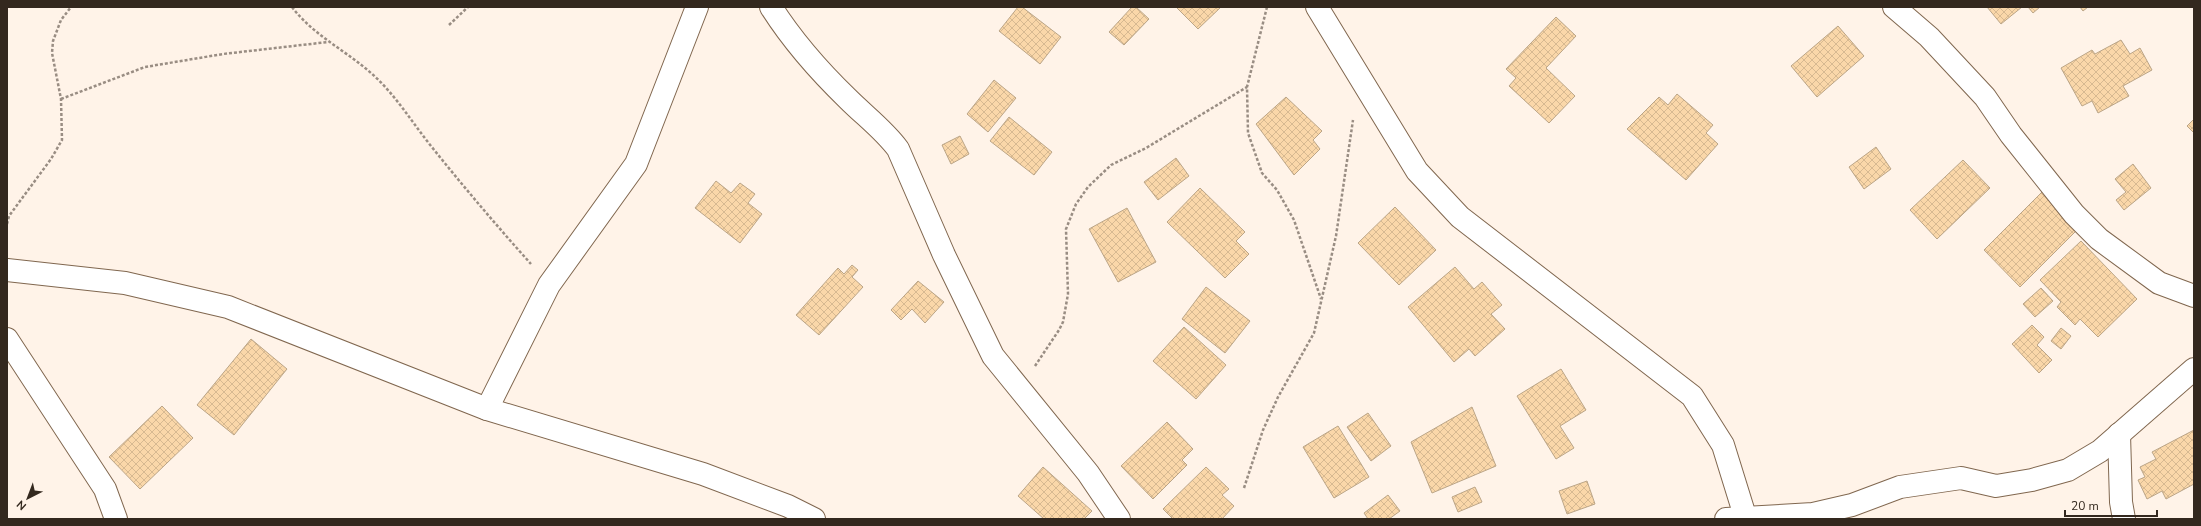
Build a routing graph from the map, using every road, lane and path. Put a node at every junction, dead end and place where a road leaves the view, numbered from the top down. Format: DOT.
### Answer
graph roads {
  1 [pos="71,7"];
  2 [pos="292,7"];
  3 [pos="468,7"];
  4 [pos="697,7"];
  5 [pos="771,7"];
  6 [pos="1267,7"];
  7 [pos="1317,7"];
  8 [pos="1894,7"];
  9 [pos="449,25"];
  10 [pos="329,42"];
  11 [pos="1359,78"];
  12 [pos="1247,88"];
  13 [pos="61,99"];
  14 [pos="7,224"];
  15 [pos="7,270"];
  16 [pos="550,285"];
  17 [pos="2194,296"];
  18 [pos="1321,301"];
  19 [pos="7,339"];
  20 [pos="2194,369"];
  21 [pos="1033,406"];
  22 [pos="487,409"];
  23 [pos="2119,434"];
  24 [pos="1244,488"];
  25 [pos="1735,518"];
  26 [pos="116,519"];
  27 [pos="814,519"];
  28 [pos="1119,519"];
  29 [pos="2124,519"];
  1 -- 13 [label="path"];
  2 -- 10 [label="path"];
  3 -- 9 [label="path"];
  4 -- 16 [label="street"];
  5 -- 21 [label="street"];
  6 -- 12 [label="path"];
  7 -- 11 [label="street"];
  8 -- 17 [label="street"];
  10 -- 13 [label="path"];
  10 -- 16 [label="path"];
  11 -- 18 [label="path"];
  11 -- 25 [label="street"];
  12 -- 18 [label="path"];
  12 -- 21 [label="path"];
  13 -- 14 [label="path"];
  15 -- 22 [label="street"];
  16 -- 22 [label="street"];
  18 -- 24 [label="path"];
  19 -- 26 [label="street"];
  20 -- 23 [label="street"];
  21 -- 28 [label="street"];
  22 -- 27 [label="street"];
  23 -- 25 [label="street"];
  23 -- 29 [label="street"];
}
